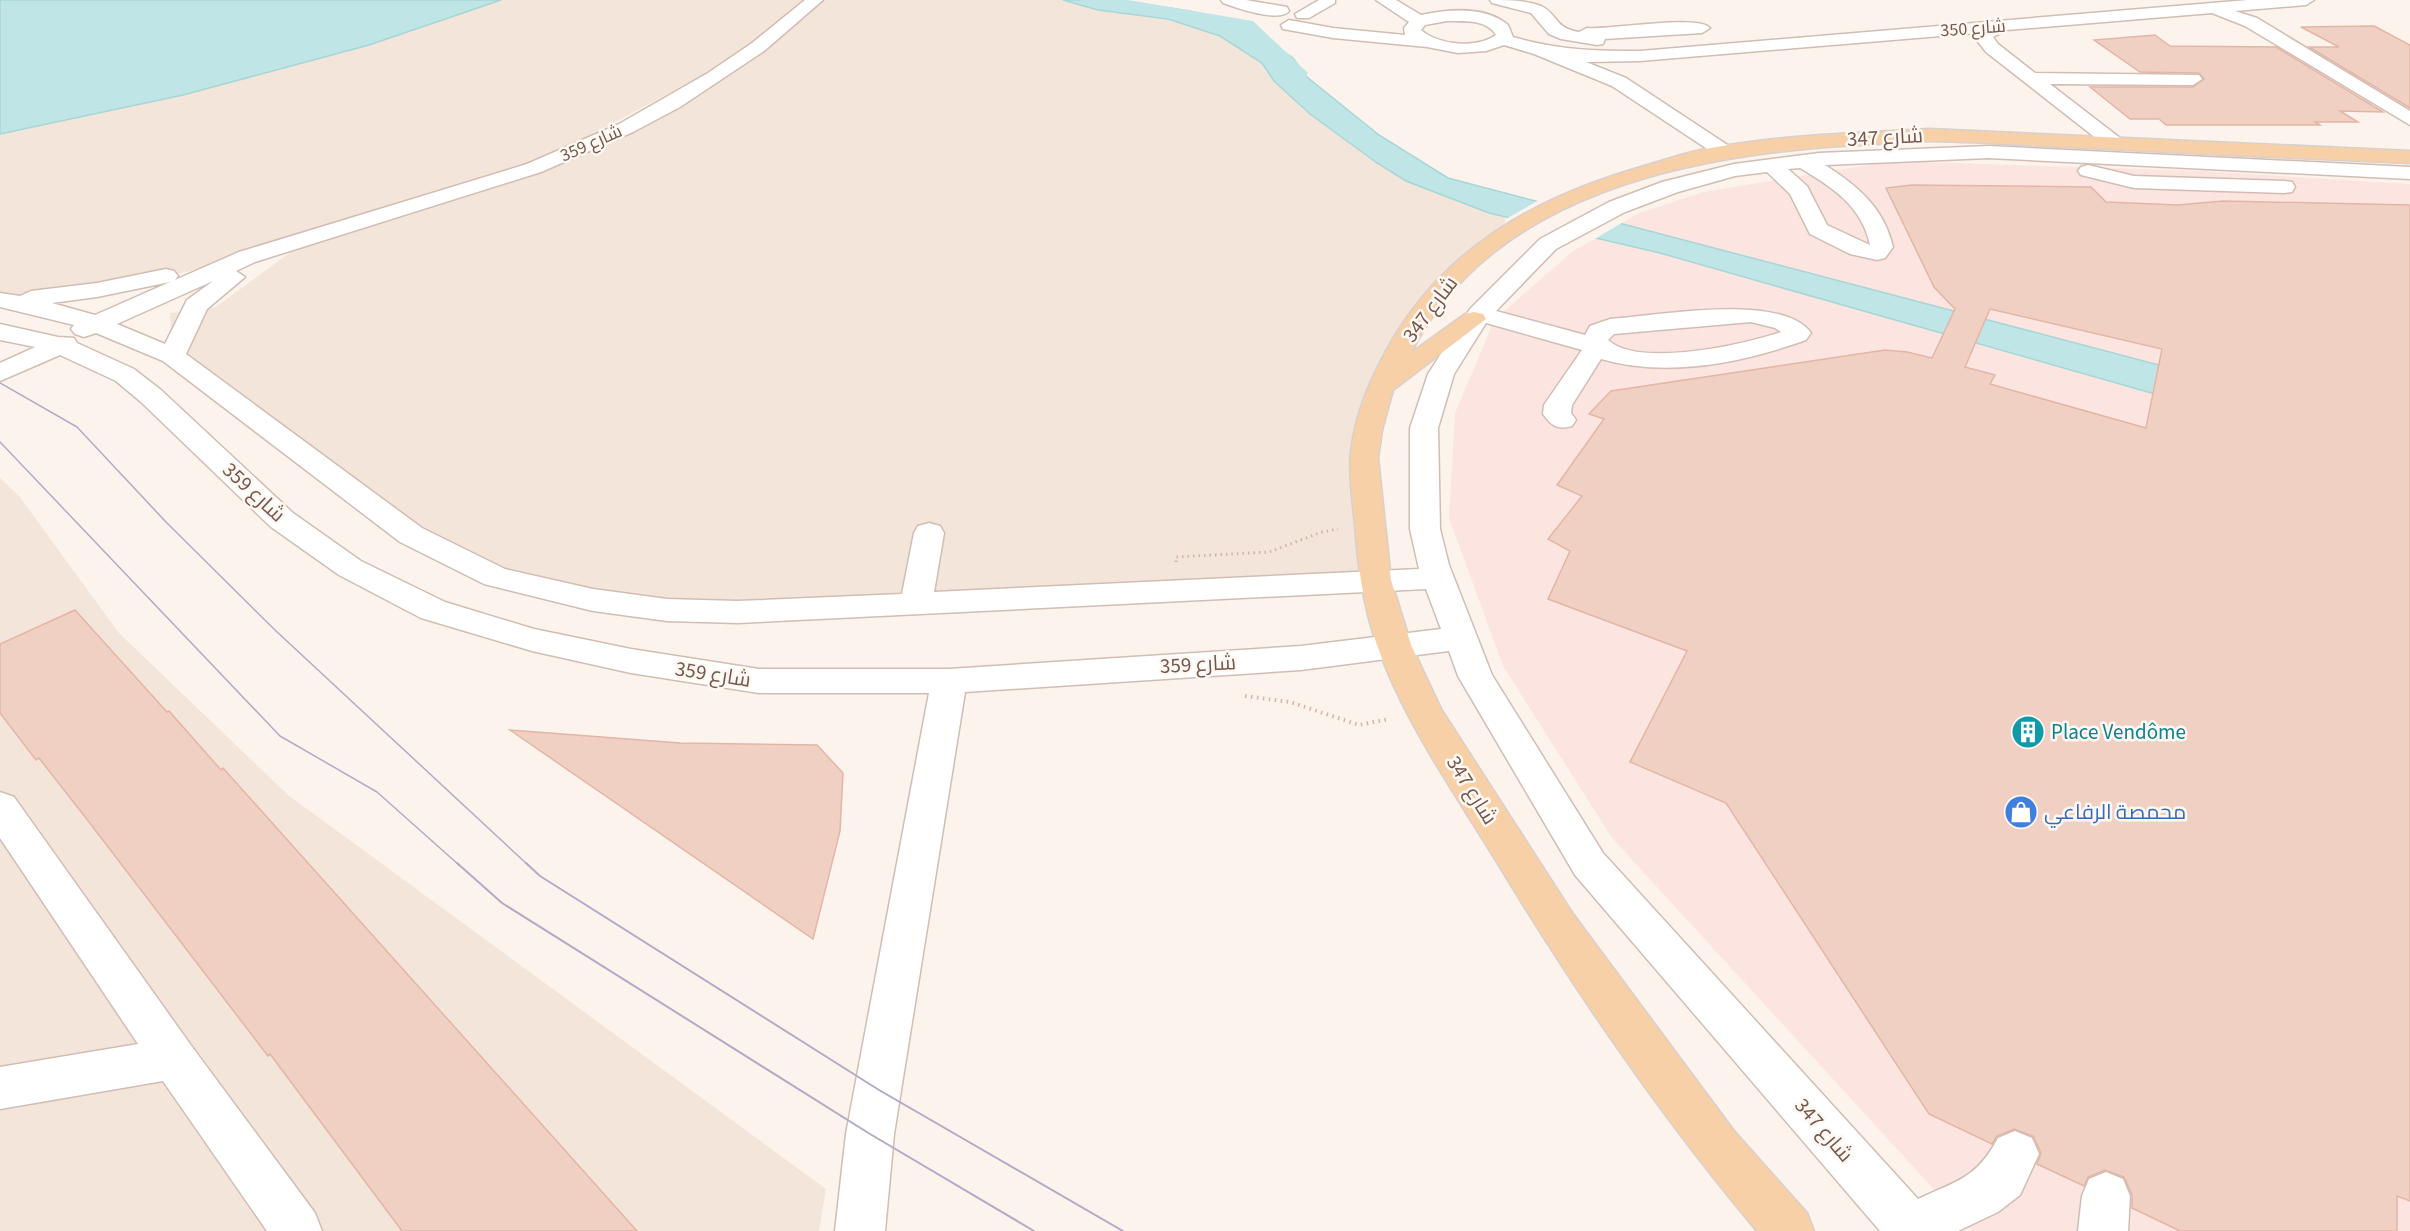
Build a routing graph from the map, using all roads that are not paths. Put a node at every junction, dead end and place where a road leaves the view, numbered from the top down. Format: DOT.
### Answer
graph roads {
  1 [pos="815,0"];
  2 [pos="1218,0"];
  3 [pos="1229,0"];
  4 [pos="1327,0"];
  5 [pos="1384,0"];
  6 [pos="1498,0"];
  7 [pos="2306,0"];
  8 [pos="2204,9"];
  9 [pos="1289,18"];
  10 [pos="1416,23"];
  11 [pos="2005,26"];
  12 [pos="1587,33"];
  13 [pos="1910,33"];
  14 [pos="1720,34"];
  15 [pos="1502,39"];
  16 [pos="1427,42"];
  17 [pos="1480,46"];
  18 [pos="1992,48"];
  19 [pos="1540,50"];
  20 [pos="1640,56"];
  21 [pos="2030,78"];
  22 [pos="2193,79"];
  23 [pos="1618,82"];
  24 [pos="2410,119"];
  25 [pos="1664,134"];
  26 [pos="2113,142"];
  27 [pos="1734,151"];
  28 [pos="2301,151"];
  29 [pos="1965,153"];
  30 [pos="2043,153"];
  31 [pos="2410,157"];
  32 [pos="1804,161"];
  33 [pos="1768,166"];
  34 [pos="2327,169"];
  35 [pos="2410,172"];
  36 [pos="246,263"];
  37 [pos="3,300"];
  38 [pos="1482,310"];
  39 [pos="103,326"];
  40 [pos="0,332"];
  41 [pos="1603,336"];
  42 [pos="60,345"];
  43 [pos="172,356"];
  44 [pos="0,373"];
  45 [pos="1380,388"];
  46 [pos="1562,420"];
  47 [pos="929,533"];
  48 [pos="1438,578"];
  49 [pos="1376,580"];
  50 [pos="916,605"];
  51 [pos="1461,638"];
  52 [pos="1394,645"];
  53 [pos="949,681"];
  54 [pos="0,807"];
  55 [pos="174,1059"];
  56 [pos="0,1088"];
  57 [pos="2015,1154"];
  58 [pos="1912,1230"];
  59 [pos="297,1231"];
  60 [pos="860,1231"];
  61 [pos="1789,1231"];
  1 -- 36 [label="street, شارع 359"];
  2 -- 9 [label="street"];
  3 -- 9 [label="street"];
  4 -- 9 [label="street"];
  5 -- 10 [label="street"];
  6 -- 14 [label="street"];
  7 -- 8 [label="street, شارع 350"];
  8 -- 11 [label="street, شارع 350"];
  8 -- 24 [label="street"];
  9 -- 10 [label="street"];
  9 -- 16 [label="street"];
  10 -- 15 [label="street"];
  10 -- 16 [label="street"];
  11 -- 13 [label="street, شارع 350"];
  11 -- 18 [label="street"];
  12 -- 14 [label="street"];
  13 -- 14 [label="street, شارع 350"];
  13 -- 18 [label="street"];
  14 -- 20 [label="street, شارع 350"];
  15 -- 17 [label="street"];
  15 -- 19 [label="street"];
  16 -- 17 [label="street"];
  17 -- 25 [label="street"];
  18 -- 21 [label="street"];
  19 -- 20 [label="street"];
  19 -- 23 [label="street"];
  20 -- 23 [label="street"];
  21 -- 22 [label="street"];
  21 -- 26 [label="street"];
  23 -- 27 [label="street"];
  26 -- 27 [label="main road, شارع 347"];
  26 -- 28 [label="main road, شارع 347"];
  27 -- 33 [label="main road"];
  27 -- 45 [label="main road, شارع 347"];
  28 -- 30 [label="main road"];
  28 -- 31 [label="main road, شارع 347"];
  29 -- 30 [label="street, شارع 347"];
  29 -- 32 [label="street, شارع 347"];
  29 -- 34 [label="street"];
  30 -- 34 [label="street, شارع 347"];
  32 -- 33 [label="street, شارع 347"];
  32 -- 33 [label="street"];
  33 -- 38 [label="street, شارع 347"];
  34 -- 35 [label="street, شارع 347"];
  36 -- 37 [label="street, شارع 359"];
  36 -- 39 [label="street, شارع 359"];
  36 -- 43 [label="street, شارع 359"];
  37 -- 39 [label="street, شارع 359"];
  38 -- 41 [label="street"];
  38 -- 45 [label="main road"];
  38 -- 48 [label="street, شارع 347"];
  39 -- 42 [label="street, شارع 359"];
  39 -- 43 [label="street, شارع 359"];
  40 -- 42 [label="street, شارع 359"];
  41 -- 41 [label="street"];
  41 -- 46 [label="street"];
  42 -- 44 [label="street"];
  42 -- 53 [label="street, شارع 359"];
  43 -- 50 [label="street, شارع 359"];
  45 -- 49 [label="main road, شارع 347"];
  47 -- 50 [label="street"];
  48 -- 49 [label="street, شارع 359"];
  48 -- 51 [label="street, شارع 347"];
  49 -- 50 [label="street, شارع 359"];
  49 -- 52 [label="main road, شارع 347"];
  51 -- 52 [label="street, شارع 359"];
  51 -- 58 [label="street, شارع 347"];
  52 -- 53 [label="street, شارع 359"];
  52 -- 61 [label="main road, شارع 347"];
  53 -- 60 [label="street"];
  54 -- 55 [label="street"];
  55 -- 56 [label="street"];
  55 -- 59 [label="street"];
  57 -- 58 [label="street"];
}
